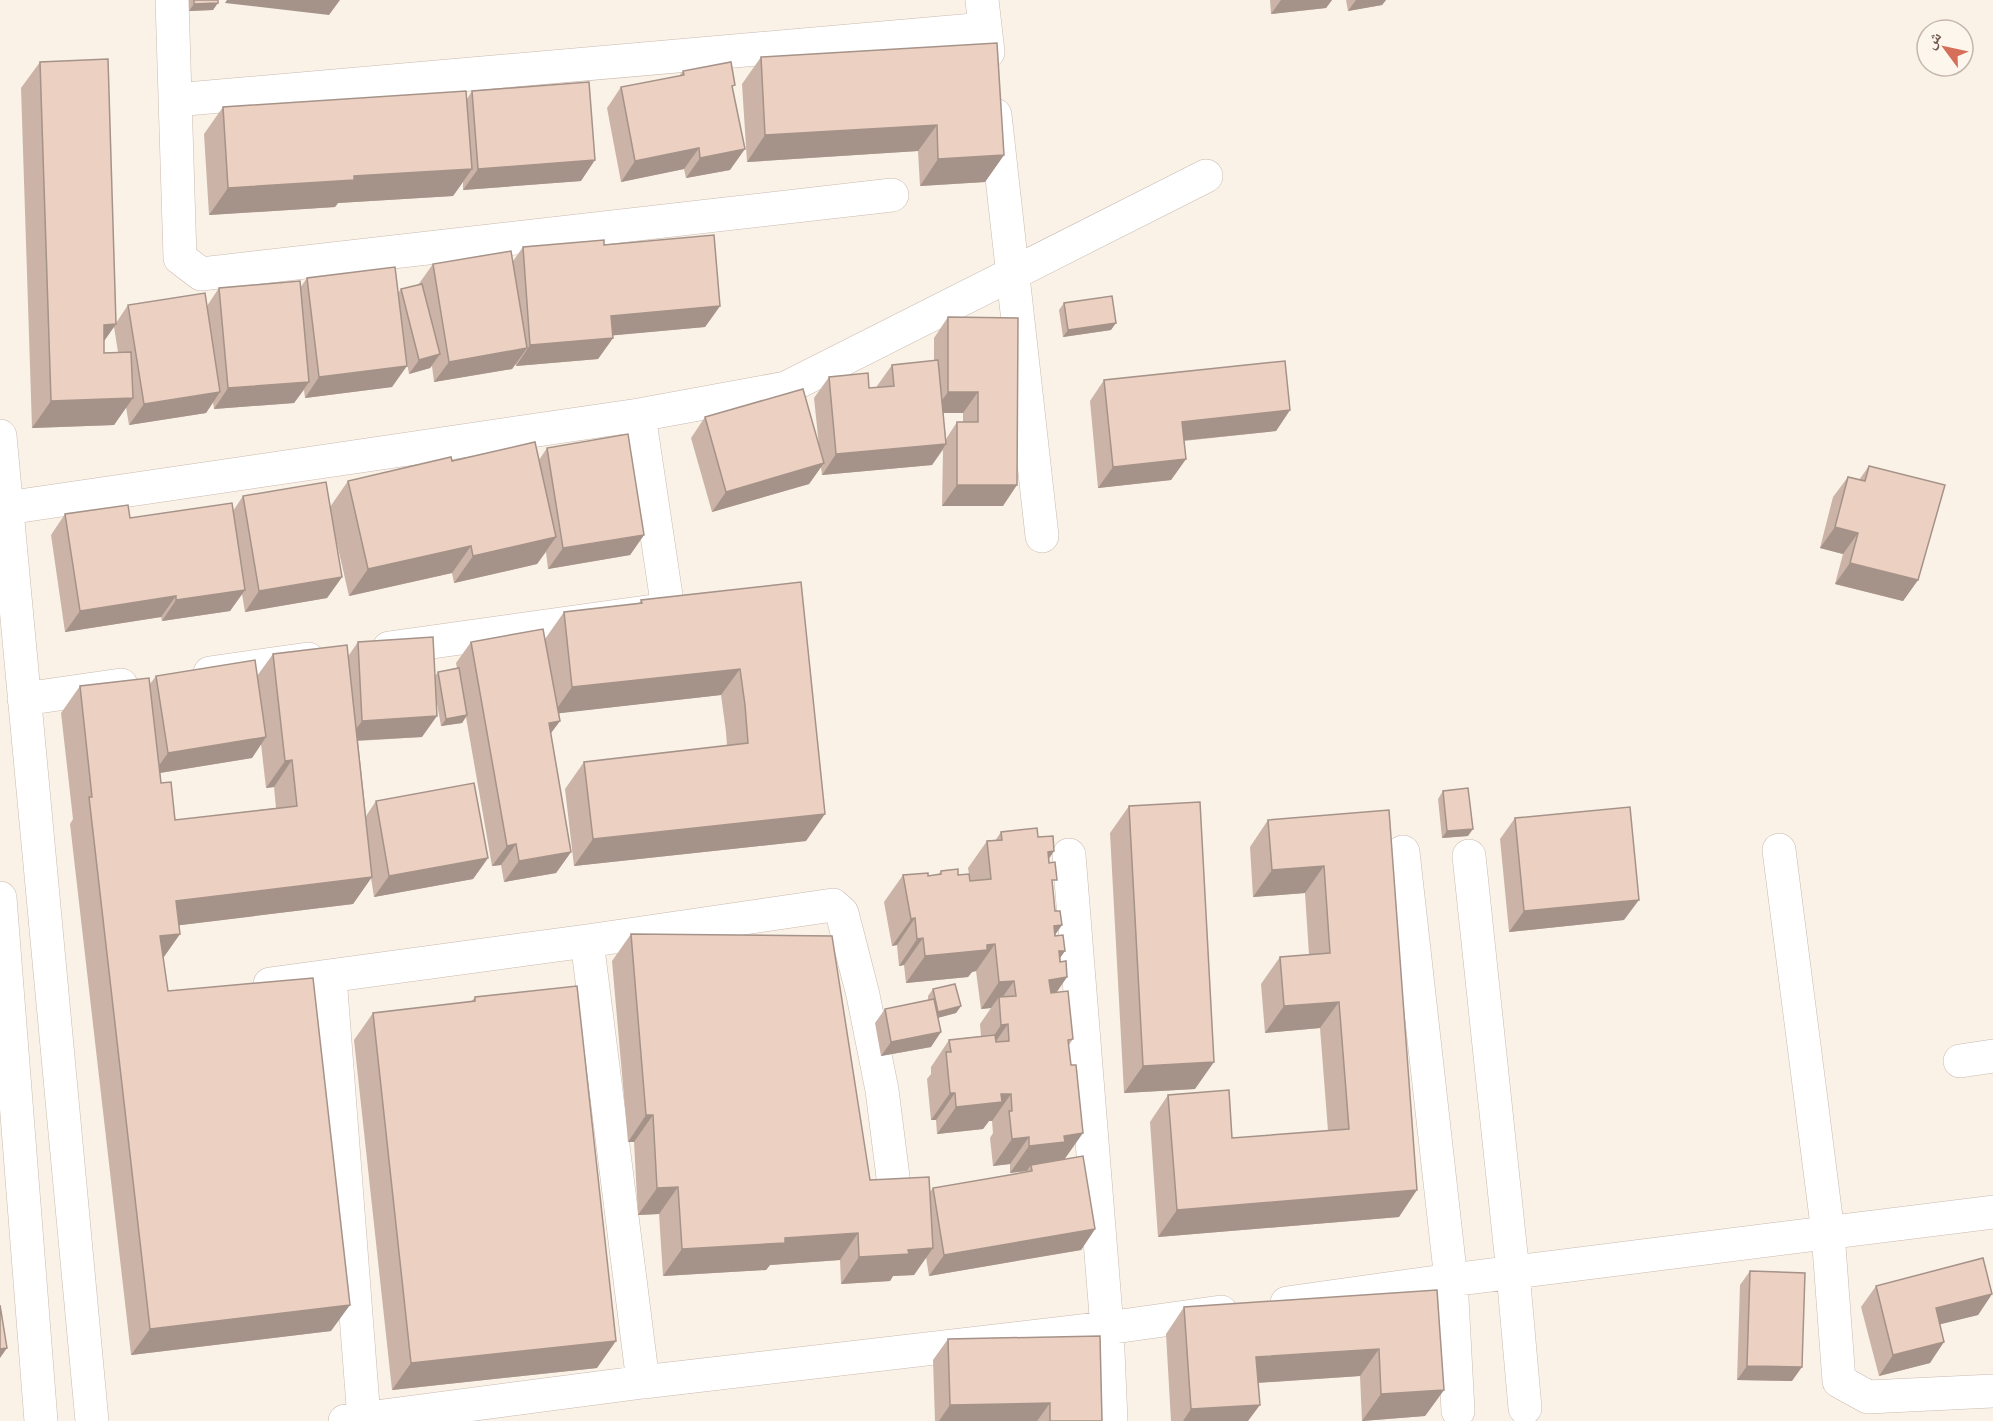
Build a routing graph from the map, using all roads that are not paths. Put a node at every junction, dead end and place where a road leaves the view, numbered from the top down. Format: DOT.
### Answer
graph roads {
  1 [pos="172,0"];
  2 [pos="983,15"];
  3 [pos="176,100"];
  4 [pos="1206,176"];
  5 [pos="892,195"];
  6 [pos="1013,274"];
  7 [pos="639,415"];
  8 [pos="0,436"];
  9 [pos="3,508"];
  10 [pos="1042,536"];
  11 [pos="24,699"];
  12 [pos="1779,850"];
  13 [pos="1403,852"];
  14 [pos="1069,855"];
  15 [pos="1469,856"];
  16 [pos="0,898"];
  17 [pos="587,941"];
  18 [pos="330,977"];
  19 [pos="237,988"];
  20 [pos="4,999"];
  21 [pos="1993,1056"];
  22 [pos="1960,1060"];
  23 [pos="895,1193"];
  24 [pos="1993,1212"];
  25 [pos="1828,1233"];
  26 [pos="1513,1273"];
  27 [pos="1451,1280"];
  28 [pos="1107,1328"];
  29 [pos="643,1382"];
  30 [pos="1993,1391"];
  31 [pos="1525,1408"];
  32 [pos="1458,1411"];
  33 [pos="354,1420"];
  34 [pos="41,1421"];
  35 [pos="92,1421"];
  36 [pos="1111,1421"];
  1 -- 3 [label="street"];
  2 -- 3 [label="street"];
  2 -- 6 [label="street"];
  3 -- 5 [label="street"];
  4 -- 6 [label="street"];
  6 -- 7 [label="street"];
  6 -- 10 [label="street"];
  7 -- 9 [label="street"];
  7 -- 11 [label="street"];
  8 -- 9 [label="street"];
  9 -- 11 [label="street"];
  11 -- 35 [label="street"];
  12 -- 25 [label="street"];
  13 -- 27 [label="street"];
  14 -- 28 [label="street"];
  15 -- 26 [label="street"];
  16 -- 20 [label="street"];
  17 -- 18 [label="street"];
  17 -- 23 [label="street"];
  17 -- 29 [label="street"];
  18 -- 19 [label="street"];
  18 -- 33 [label="street"];
  20 -- 34 [label="street"];
  21 -- 22 [label="street"];
  24 -- 25 [label="street"];
  25 -- 26 [label="street"];
  25 -- 30 [label="street"];
  26 -- 27 [label="street"];
  26 -- 31 [label="street"];
  27 -- 28 [label="street"];
  27 -- 32 [label="street"];
  28 -- 29 [label="street"];
  28 -- 36 [label="street"];
  29 -- 33 [label="street"];
}
